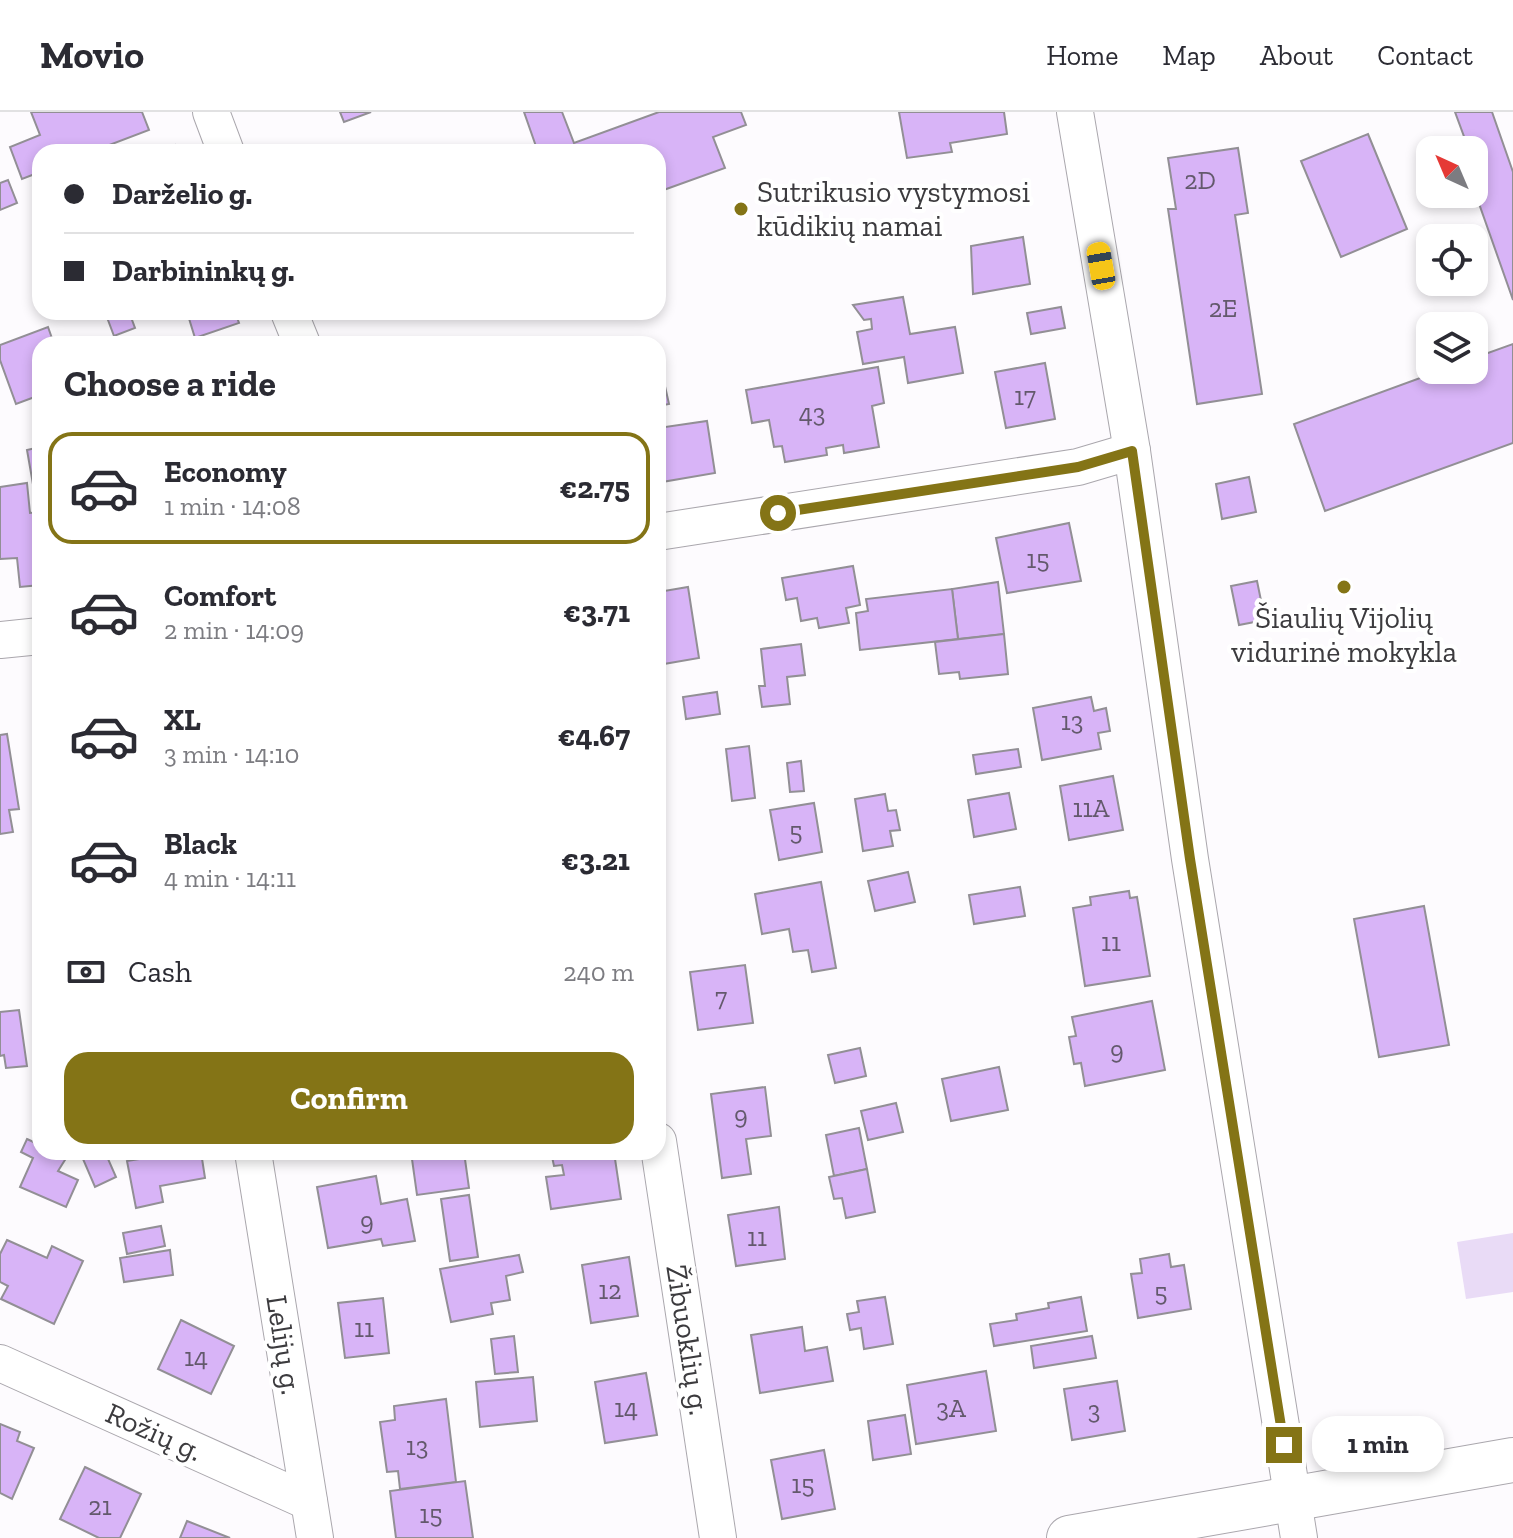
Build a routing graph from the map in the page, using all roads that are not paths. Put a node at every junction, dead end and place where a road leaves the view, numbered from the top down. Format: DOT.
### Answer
graph roads {
  1 [pos="211,112"];
  2 [pos="1075,112"];
  3 [pos="223,144"];
  4 [pos="1132,451"];
  5 [pos="666,531"];
  6 [pos="32,637"];
  7 [pos="0,640"];
  8 [pos="254,1160"];
  9 [pos="661,1160"];
  10 [pos="0,1363"];
  11 [pos="1513,1460"];
  12 [pos="309,1502"];
  13 [pos="1296,1518"];
  14 [pos="315,1538"];
  15 [pos="718,1538"];
  16 [pos="1069,1538"];
  1 -- 3 [label="street"];
  2 -- 4 [label="street"];
  4 -- 5 [label="street"];
  4 -- 13 [label="street"];
  6 -- 7 [label="street"];
  8 -- 12 [label="street, Lelijų g."];
  9 -- 15 [label="street, Žibuoklių g."];
  10 -- 12 [label="street, Rožių g."];
  11 -- 13 [label="main road"];
  12 -- 14 [label="street, Lelijų g."];
  13 -- 16 [label="main road"];
}
